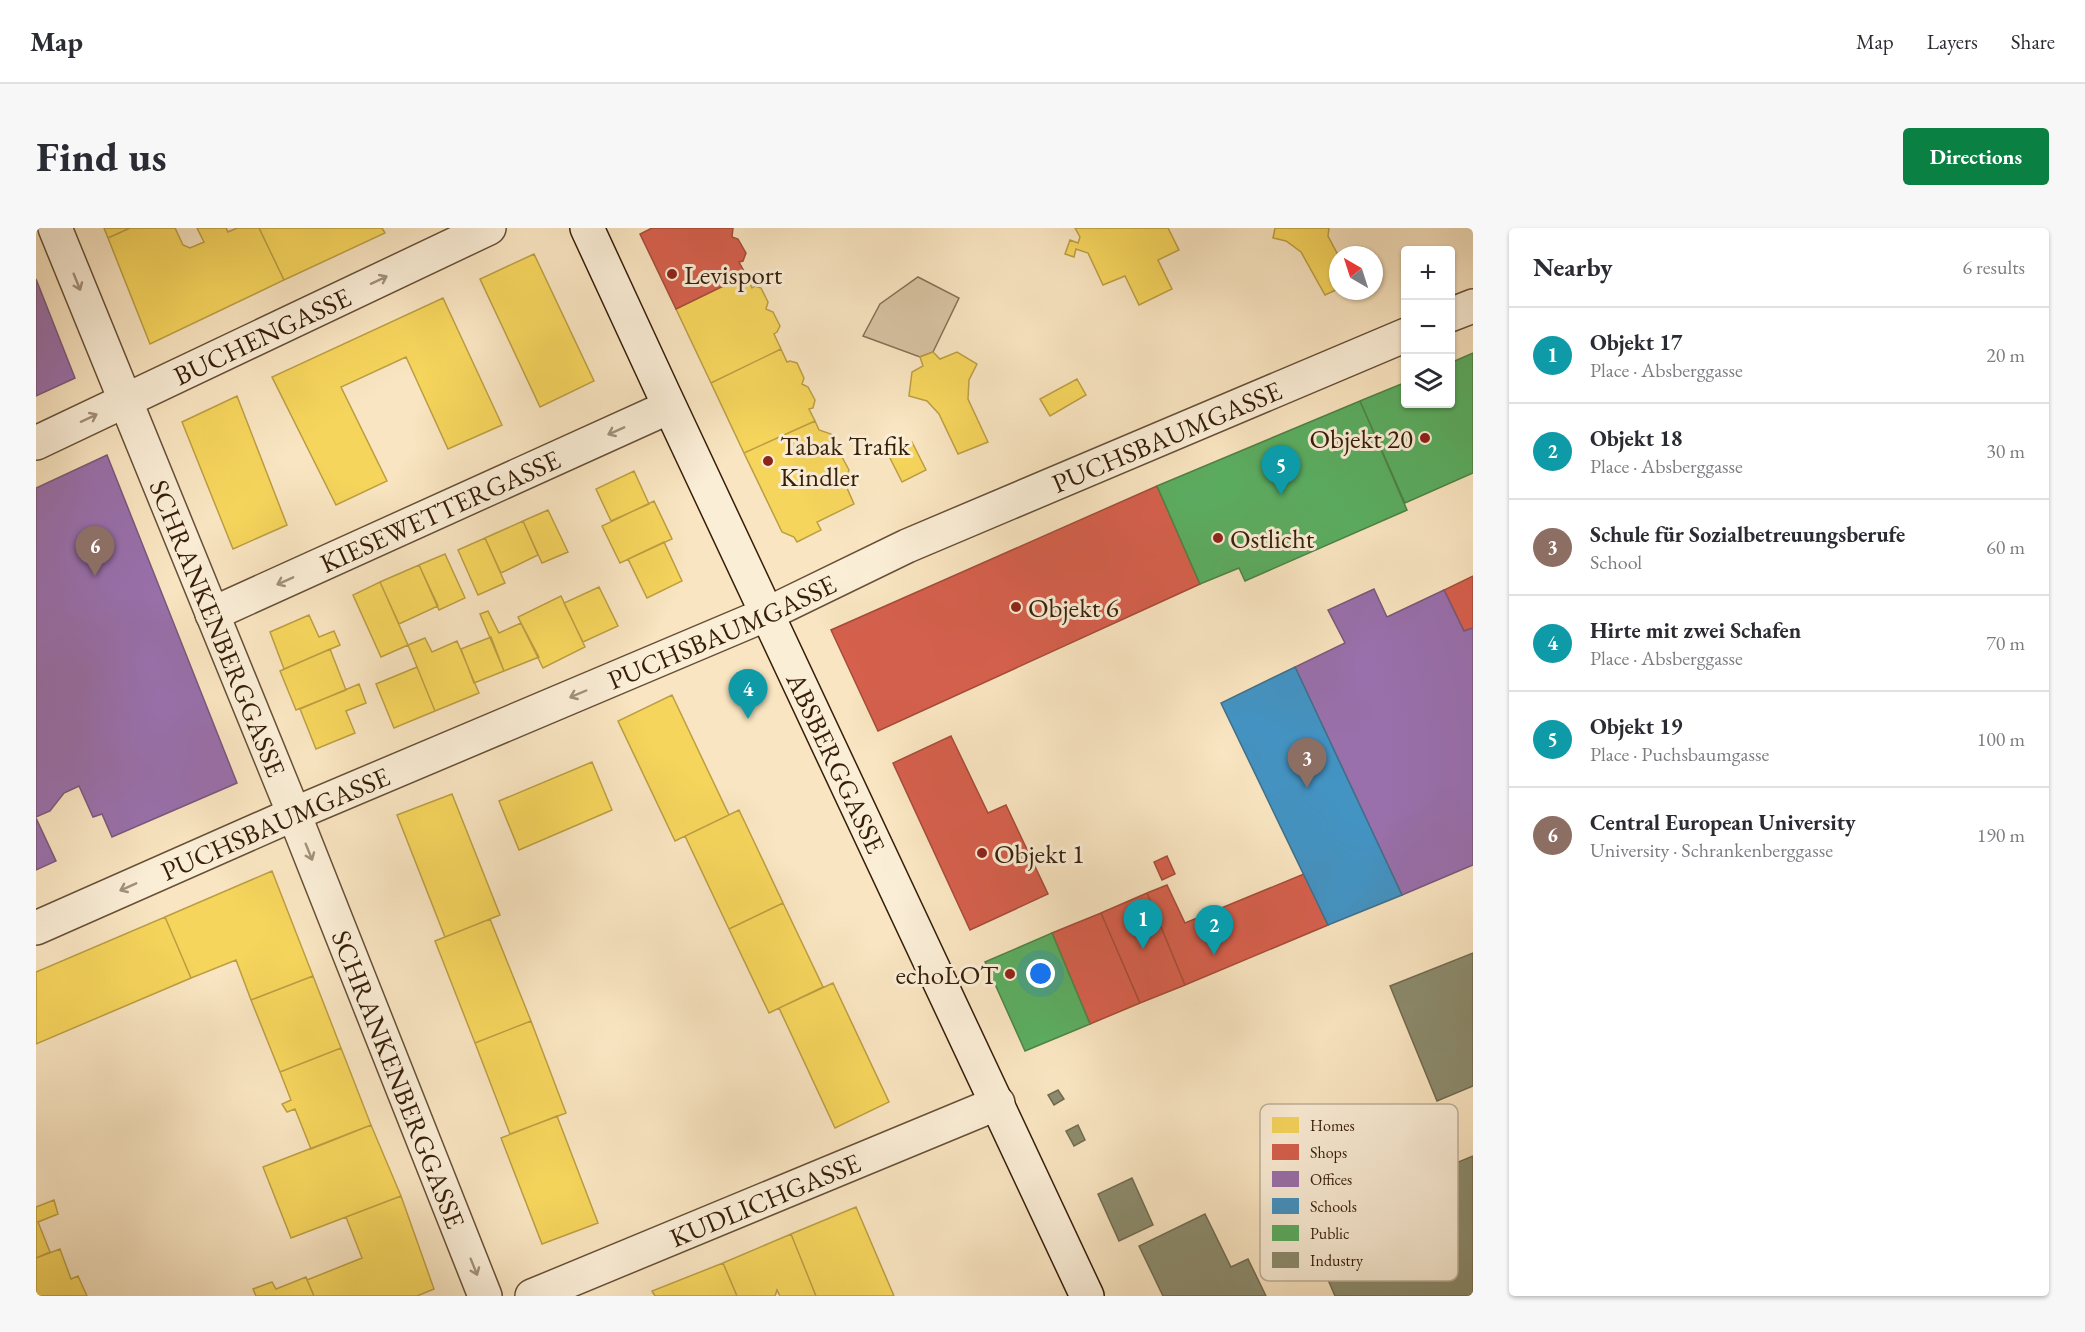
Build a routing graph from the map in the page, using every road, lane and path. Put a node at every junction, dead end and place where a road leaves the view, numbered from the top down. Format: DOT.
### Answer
graph roads {
  1 [pos="55,228"];
  2 [pos="489,228"];
  3 [pos="587,228"];
  4 [pos="1473,306"];
  5 [pos="1455,313"];
  6 [pos="1401,337"];
  7 [pos="124,401"];
  8 [pos="669,407"];
  9 [pos="36,443"];
  10 [pos="212,614"];
  11 [pos="767,614"];
  12 [pos="294,814"];
  13 [pos="36,928"];
  14 [pos="998,1103"];
  15 [pos="485,1296"];
  16 [pos="532,1296"];
  17 [pos="1087,1296"];
  1 -- 7 [label="street, SCHRANKENBERGGASSE, one-way"];
  7 -- 2 [label="street, BUCHENGASSE, one-way"];
  3 -- 8 [label="street, ABSBERGGASSE"];
  4 -- 5 [label="street"];
  6 -- 11 [label="street, PUCHSBAUMGASSE"];
  9 -- 7 [label="street, BUCHENGASSE, one-way"];
  7 -- 10 [label="street, SCHRANKENBERGGASSE"];
  8 -- 10 [label="street, KIESEWETTERGASSE, one-way"];
  8 -- 11 [label="street, ABSBERGGASSE"];
  10 -- 12 [label="street, SCHRANKENBERGGASSE"];
  11 -- 12 [label="street, PUCHSBAUMGASSE, one-way"];
  11 -- 14 [label="street, ABSBERGGASSE"];
  12 -- 13 [label="street, PUCHSBAUMGASSE, one-way"];
  12 -- 15 [label="street, SCHRANKENBERGGASSE, one-way"];
  14 -- 16 [label="street, KUDLICHGASSE"];
  14 -- 17 [label="street, ABSBERGGASSE"];
}
